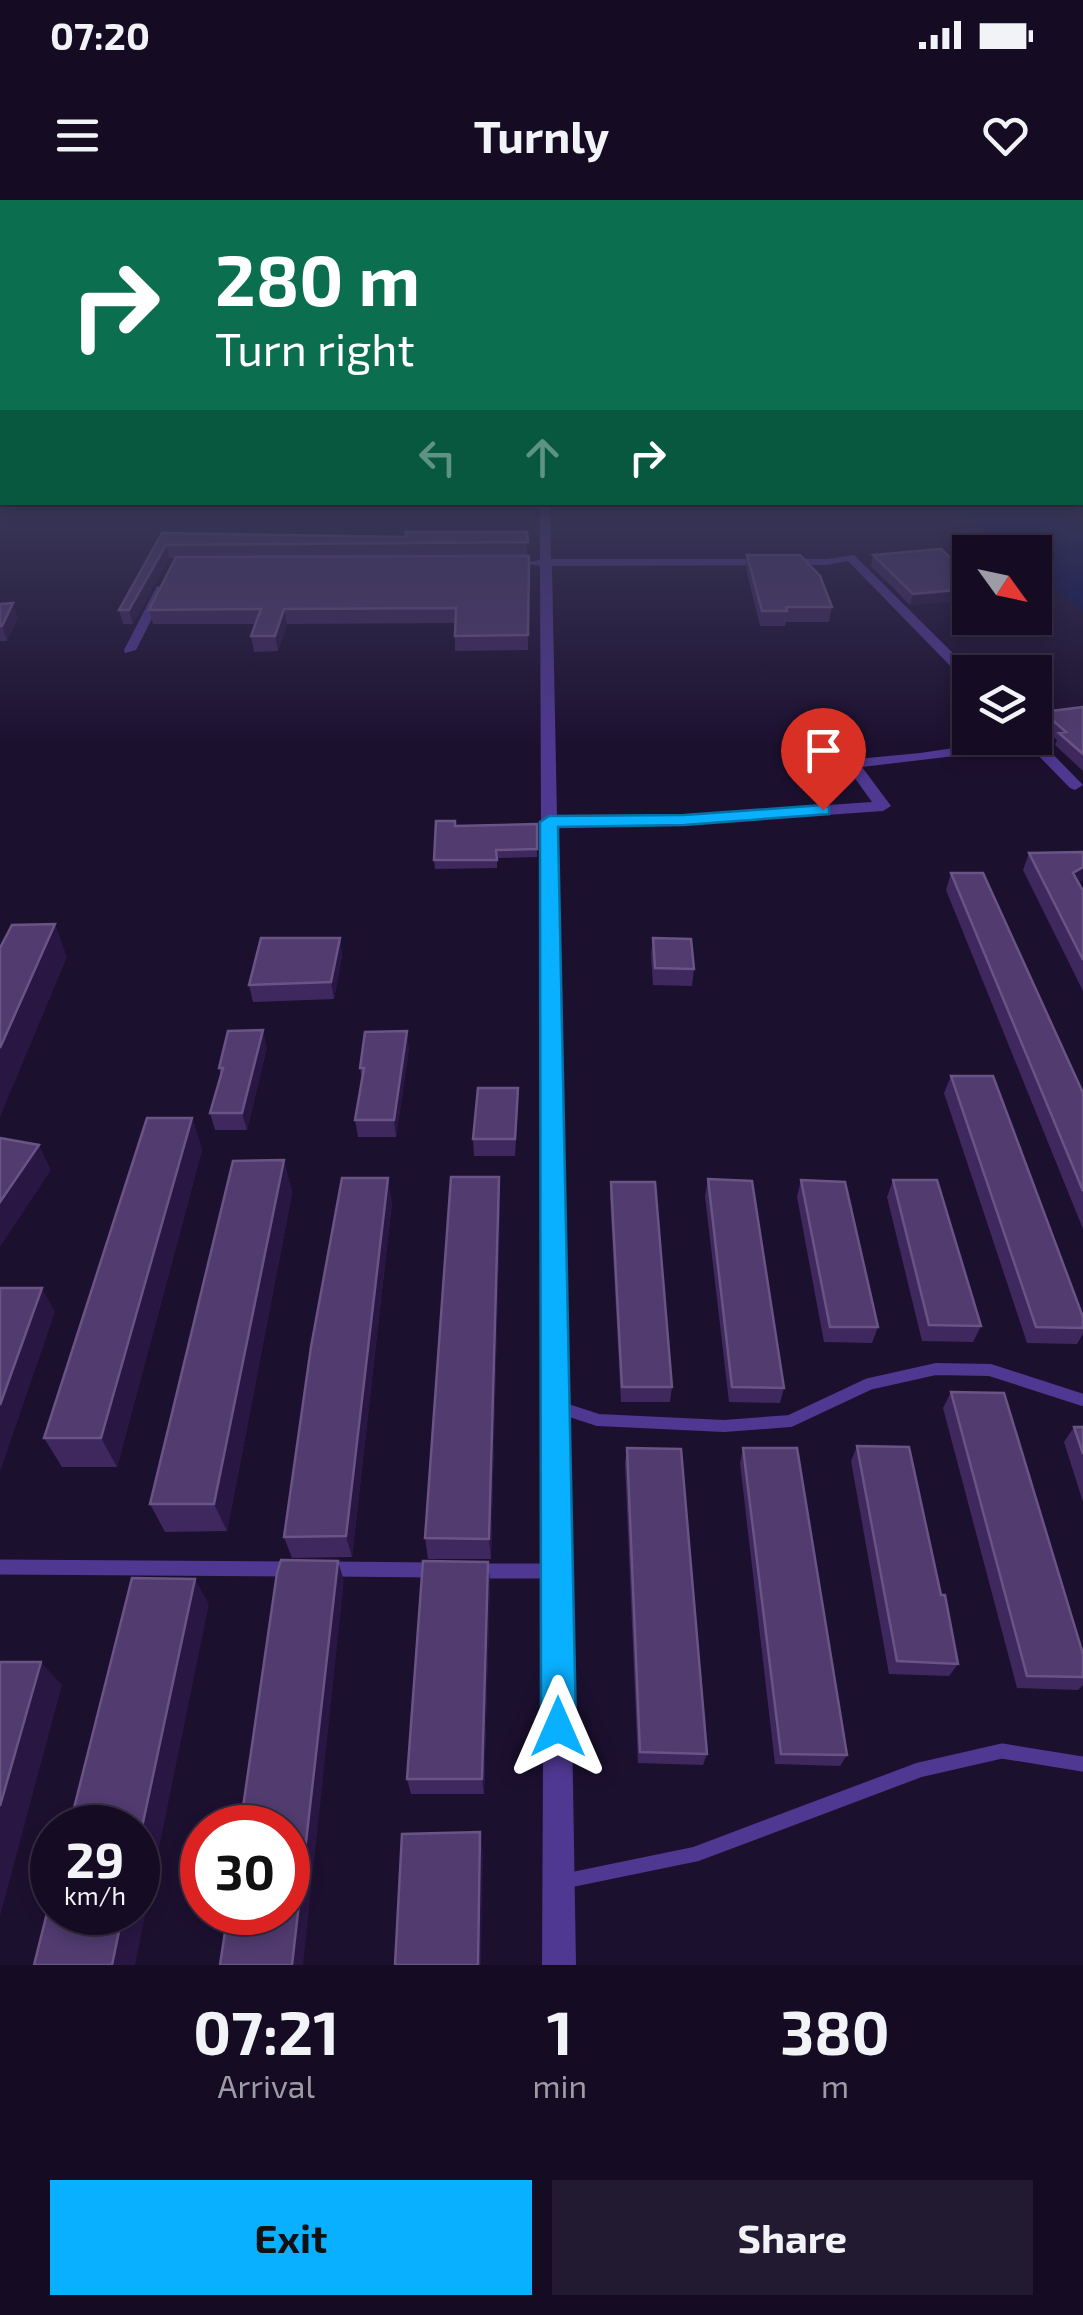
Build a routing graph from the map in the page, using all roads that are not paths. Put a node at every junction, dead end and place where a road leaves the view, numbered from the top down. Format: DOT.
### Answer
graph roads {
  1 [pos="164,582"];
  2 [pos="534,582"];
  3 [pos="876,582"];
  4 [pos="130,650"];
  5 [pos="952,660"];
  6 [pos="952,751"];
  7 [pos="1046,755"];
  8 [pos="1074,785"];
  9 [pos="549,822"];
  10 [pos="1083,1400"];
  11 [pos="557,1406"];
  12 [pos="0,1566"];
  13 [pos="299,1569"];
  14 [pos="319,1569"];
  15 [pos="558,1572"];
  16 [pos="1083,1764"];
  17 [pos="559,1882"];
  18 [pos="559,1965"];
  1 -- 4 [label="street"];
  2 -- 9 [label="street"];
  3 -- 5 [label="street"];
  6 -- 9 [label="street"];
  7 -- 8 [label="street"];
  9 -- 11 [label="street"];
  10 -- 11 [label="lane"];
  11 -- 15 [label="street"];
  12 -- 13 [label="lane"];
  14 -- 15 [label="lane"];
  15 -- 17 [label="street"];
  16 -- 17 [label="lane"];
  17 -- 18 [label="street"];
}
